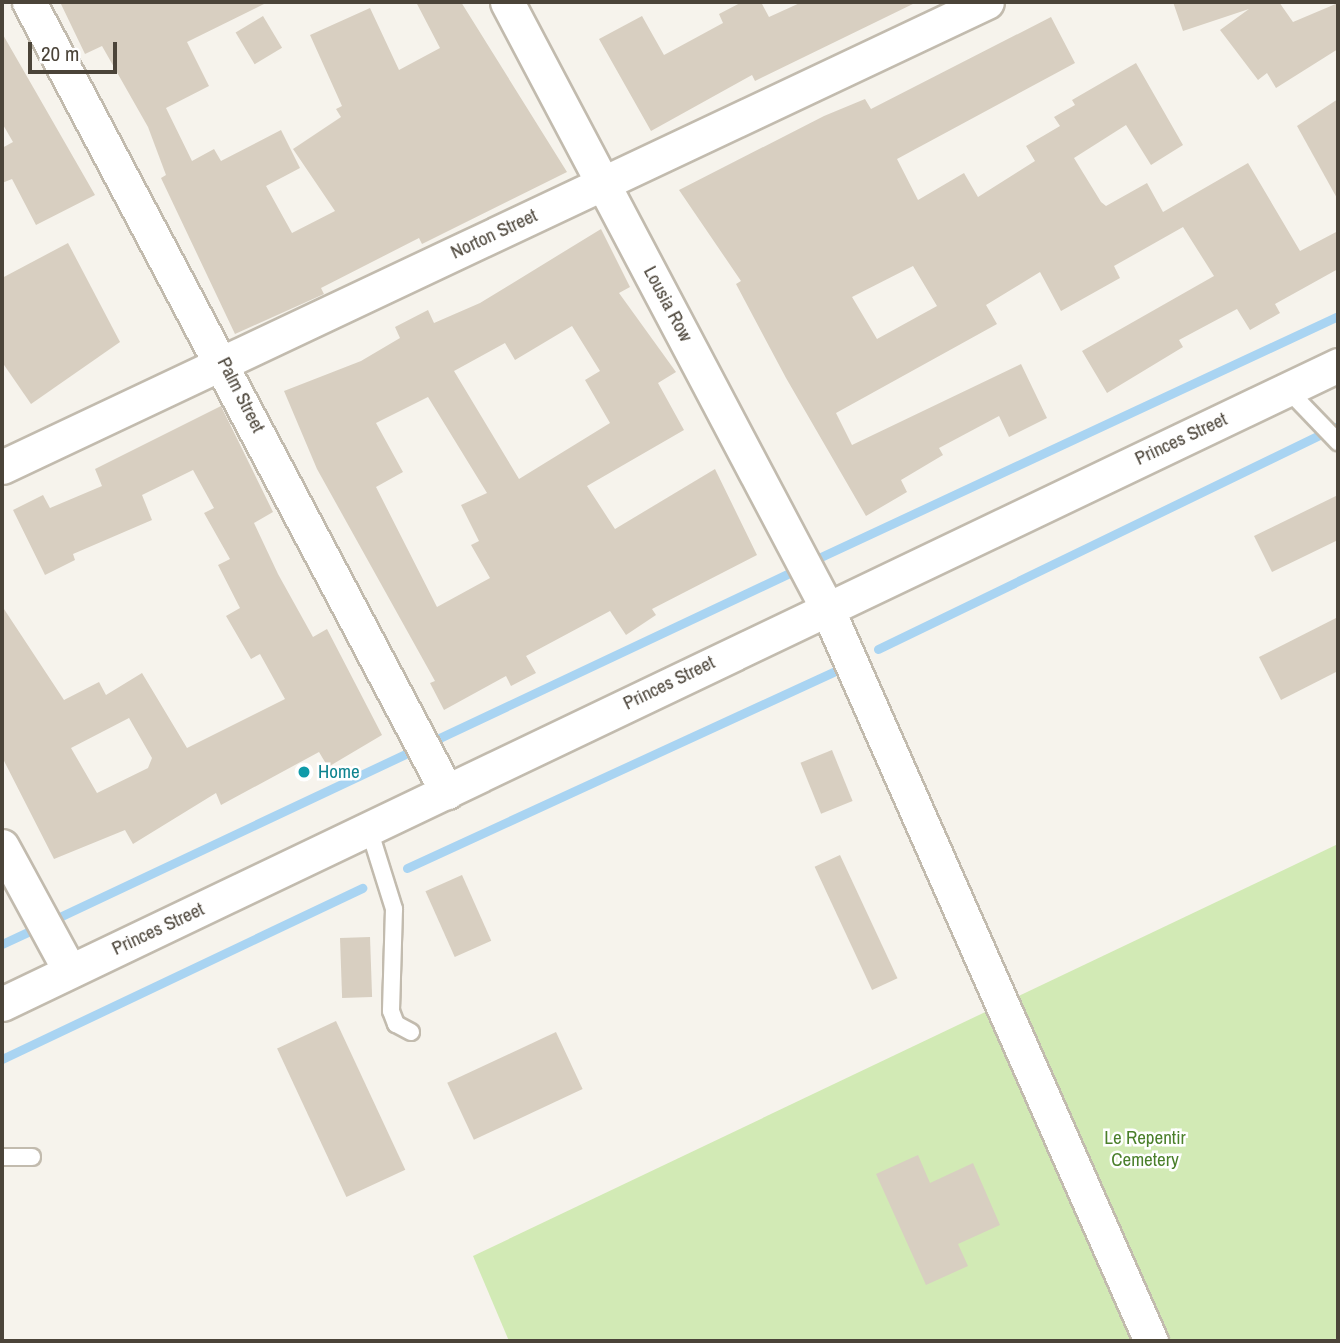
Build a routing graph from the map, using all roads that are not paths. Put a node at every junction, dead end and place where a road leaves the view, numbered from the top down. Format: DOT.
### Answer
graph roads {
  1 [pos="29,2"];
  2 [pos="508,2"];
  3 [pos="987,2"];
  4 [pos="604,183"];
  5 [pos="224,362"];
  6 [pos="1338,365"];
  7 [pos="1287,389"];
  8 [pos="1338,442"];
  9 [pos="2,467"];
  10 [pos="822,597"];
  11 [pos="439,780"];
  12 [pos="369,829"];
  13 [pos="2,846"];
  14 [pos="64,960"];
  15 [pos="2,1004"];
  16 [pos="411,1032"];
  17 [pos="2,1157"];
  18 [pos="33,1157"];
  19 [pos="1151,1341"];
  1 -- 5 [label="street, Palm Street"];
  2 -- 4 [label="street, Lousia Row"];
  3 -- 4 [label="street, Norton Street"];
  4 -- 5 [label="street, Norton Street"];
  4 -- 10 [label="street, Lousia Row"];
  5 -- 9 [label="street, Norton Street"];
  5 -- 11 [label="street, Palm Street"];
  6 -- 7 [label="street, Princes Street"];
  7 -- 8 [label="lane"];
  7 -- 10 [label="street, Princes Street"];
  10 -- 11 [label="street, Princes Street"];
  10 -- 19 [label="street, Lousia Row"];
  11 -- 12 [label="street, Princes Street"];
  12 -- 14 [label="street, Princes Street"];
  12 -- 16 [label="lane"];
  13 -- 14 [label="street"];
  14 -- 15 [label="street, Princes Street"];
  17 -- 18 [label="lane"];
}
